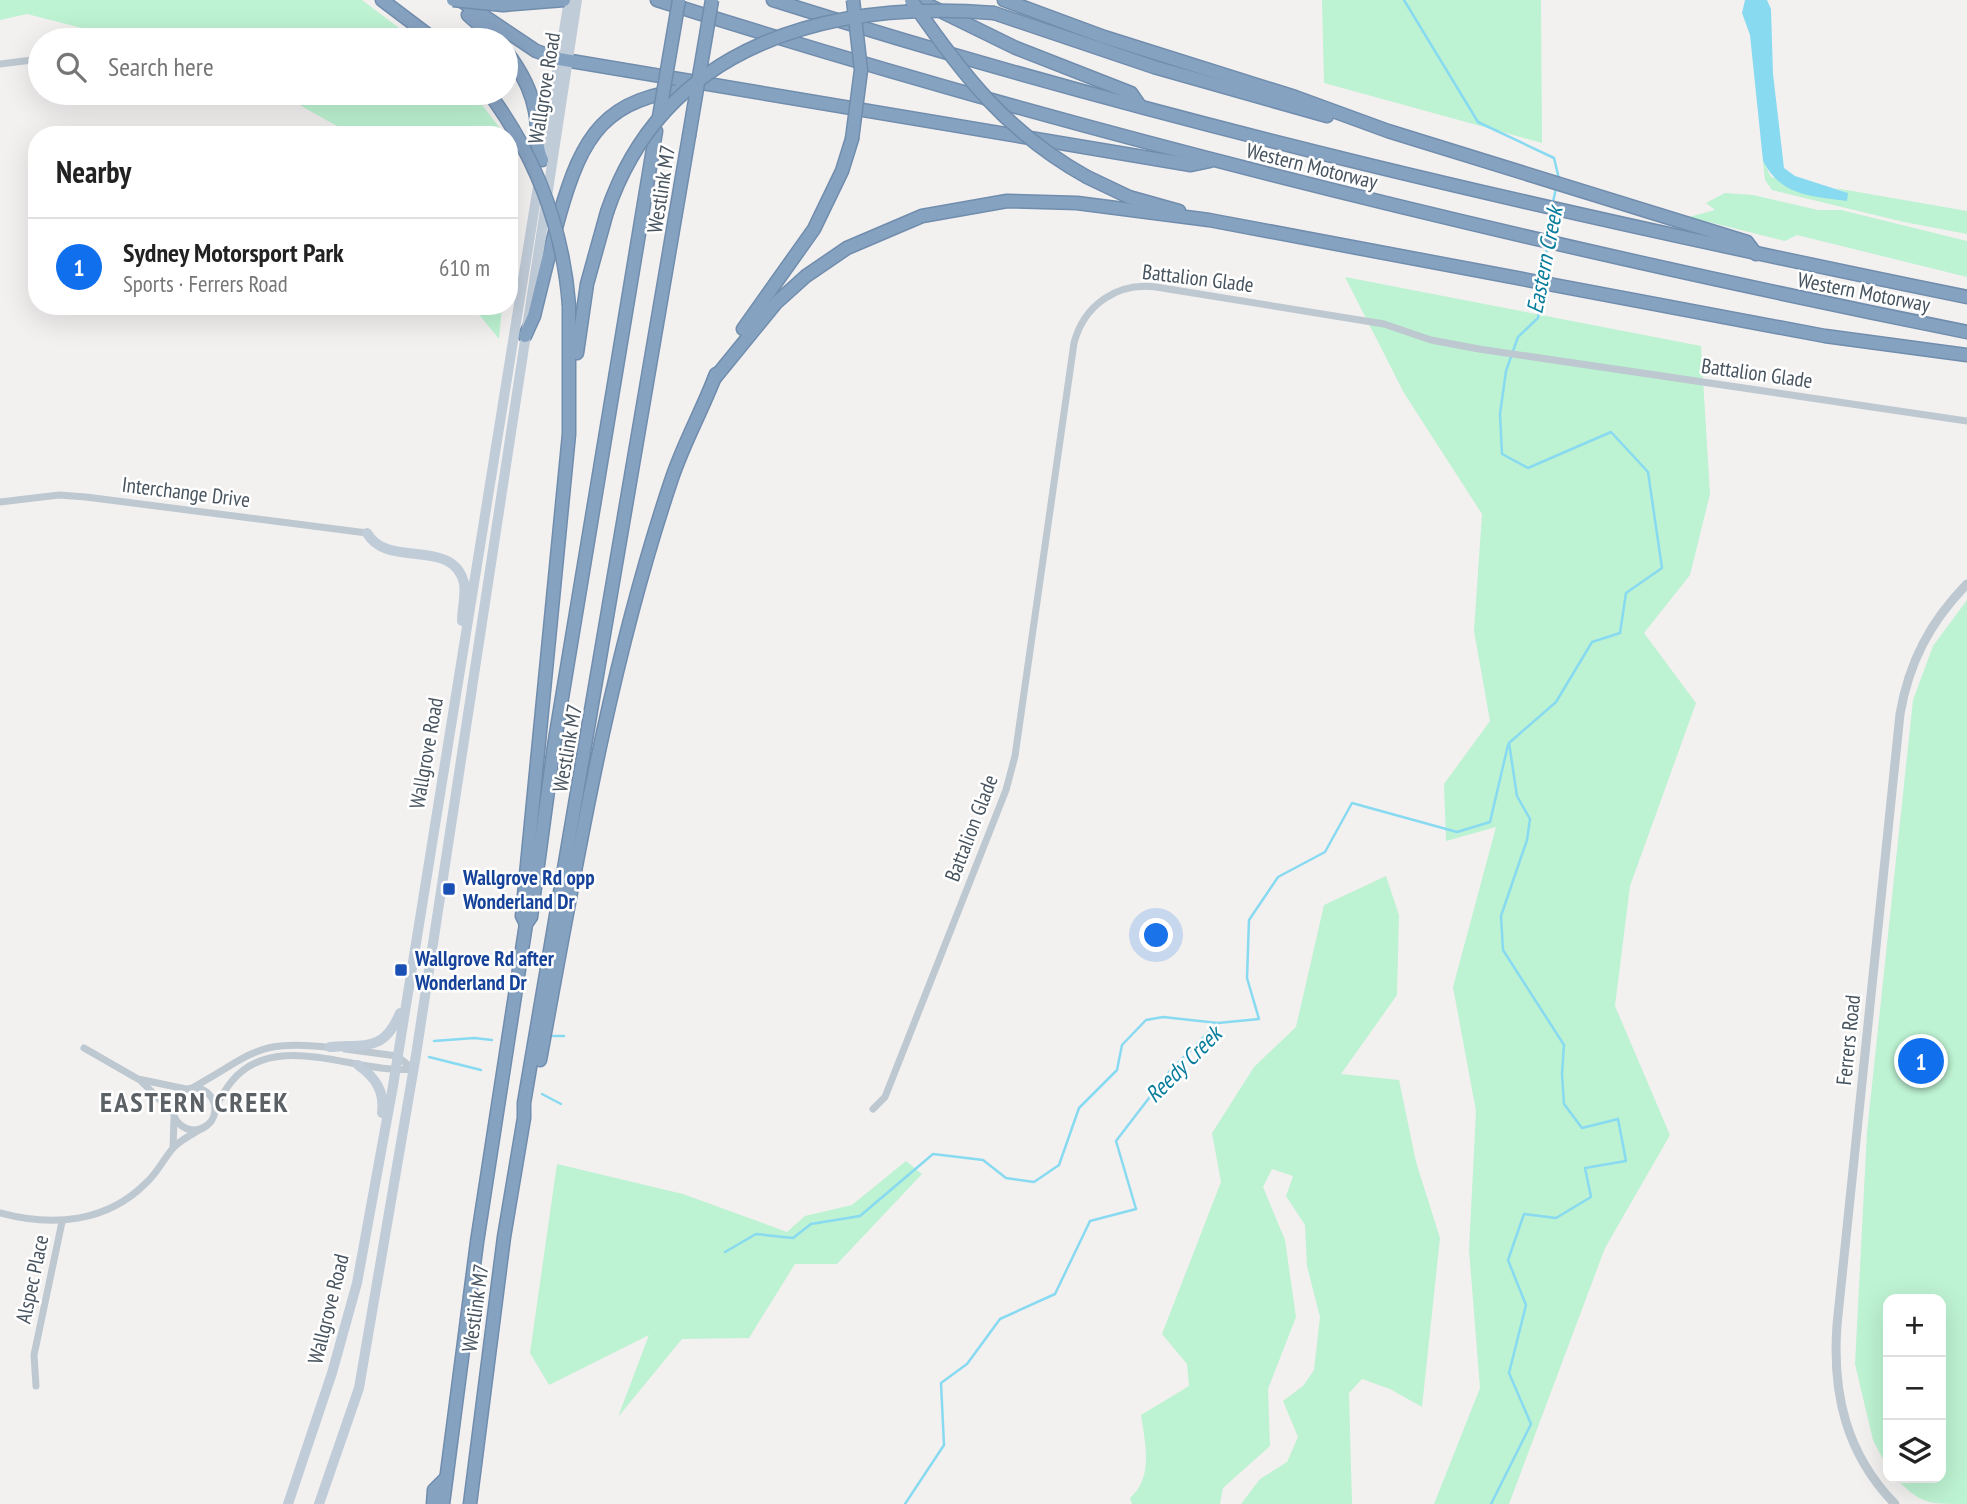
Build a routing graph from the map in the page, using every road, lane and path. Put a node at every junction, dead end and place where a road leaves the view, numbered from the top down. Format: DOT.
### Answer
graph roads {
  1 [pos="382,0"];
  2 [pos="451,0"];
  3 [pos="460,0"];
  4 [pos="657,0"];
  5 [pos="679,0"];
  6 [pos="712,0"];
  7 [pos="773,0"];
  8 [pos="853,0"];
  9 [pos="911,0"];
  10 [pos="918,0"];
  11 [pos="1004,0"];
  12 [pos="571,1"];
  13 [pos="419,28"];
  14 [pos="482,28"];
  15 [pos="502,28"];
  16 [pos="518,39"];
  17 [pos="28,60"];
  18 [pos="564,60"];
  19 [pos="0,64"];
  20 [pos="518,71"];
  21 [pos="709,84"];
  22 [pos="496,105"];
  23 [pos="1140,106"];
  24 [pos="510,126"];
  25 [pos="1388,131"];
  26 [pos="518,138"];
  27 [pos="542,160"];
  28 [pos="1214,161"];
  29 [pos="1209,220"];
  30 [pos="1756,254"];
  31 [pos="1967,296"];
  32 [pos="518,308"];
  33 [pos="517,315"];
  34 [pos="1967,332"];
  35 [pos="525,336"];
  36 [pos="1967,355"];
  37 [pos="714,379"];
  38 [pos="571,395"];
  39 [pos="1967,421"];
  40 [pos="0,502"];
  41 [pos="367,533"];
  42 [pos="1967,584"];
  43 [pos="458,678"];
  44 [pos="452,712"];
  45 [pos="467,715"];
  46 [pos="526,924"];
  47 [pos="407,997"];
  48 [pos="330,1047"];
  49 [pos="84,1048"];
  50 [pos="397,1056"];
  51 [pos="358,1065"];
  52 [pos="413,1069"];
  53 [pos="395,1071"];
  54 [pos="138,1079"];
  55 [pos="189,1088"];
  56 [pos="215,1108"];
  57 [pos="873,1109"];
  58 [pos="173,1114"];
  59 [pos="524,1118"];
  60 [pos="206,1126"];
  61 [pos="172,1149"];
  62 [pos="376,1177"];
  63 [pos="0,1213"];
  64 [pos="62,1222"];
  65 [pos="36,1386"];
  66 [pos="446,1478"];
  67 [pos="288,1504"];
  68 [pos="319,1504"];
  69 [pos="433,1504"];
  70 [pos="443,1504"];
  71 [pos="470,1504"];
  72 [pos="1895,1504"];
  1 -- 13 [label="highway"];
  2 -- 12 [label="highway, bridge"];
  2 -- 14 [label="highway"];
  3 -- 15 [label="highway"];
  4 -- 28 [label="highway, Western Motorway"];
  5 -- 46 [label="highway, Westlink M7, bridge"];
  6 -- 59 [label="highway, Westlink M7, bridge"];
  7 -- 23 [label="highway, Western Motorway"];
  8 -- 37 [label="highway, bridge"];
  9 -- 29 [label="highway, bridge"];
  10 -- 23 [label="highway"];
  11 -- 25 [label="highway"];
  12 -- 18 [label="main road, Wallgrove Road"];
  16 -- 18 [label="highway"];
  17 -- 19 [label="street"];
  18 -- 21 [label="highway"];
  18 -- 27 [label="main road, Wallgrove Road"];
  18 -- 35 [label="main road, Wallgrove Road"];
  20 -- 27 [label="highway"];
  21 -- 28 [label="highway"];
  21 -- 35 [label="highway"];
  22 -- 24 [label="highway, bridge"];
  23 -- 30 [label="highway, Western Motorway"];
  25 -- 30 [label="highway"];
  25 -- 38 [label="highway, bridge"];
  26 -- 38 [label="highway, bridge"];
  27 -- 32 [label="main road, Wallgrove Road"];
  28 -- 34 [label="highway, Western Motorway"];
  29 -- 36 [label="highway"];
  29 -- 37 [label="highway"];
  30 -- 31 [label="highway, Western Motorway"];
  33 -- 43 [label="main road, Wallgrove Road"];
  35 -- 45 [label="main road, Wallgrove Road"];
  37 -- 59 [label="highway"];
  38 -- 46 [label="highway"];
  39 -- 57 [label="street, Battalion Glade"];
  40 -- 41 [label="street, Interchange Drive"];
  41 -- 43 [label="main road"];
  42 -- 72 [label="street, Ferrers Road"];
  43 -- 44 [label="main road, Wallgrove Road"];
  44 -- 45 [label="main road"];
  44 -- 47 [label="main road, Wallgrove Road"];
  45 -- 52 [label="main road, Wallgrove Road"];
  46 -- 66 [label="highway, Westlink M7"];
  47 -- 48 [label="main road"];
  47 -- 50 [label="main road, Wallgrove Road"];
  48 -- 50 [label="street"];
  48 -- 55 [label="street"];
  49 -- 54 [label="street"];
  50 -- 52 [label="street"];
  50 -- 53 [label="main road, Wallgrove Road"];
  51 -- 53 [label="street"];
  51 -- 56 [label="street"];
  51 -- 62 [label="main road"];
  52 -- 53 [label="street"];
  52 -- 68 [label="main road, Wallgrove Road"];
  53 -- 62 [label="main road, Wallgrove Road"];
  54 -- 55 [label="street"];
  54 -- 58 [label="street"];
  55 -- 56 [label="street"];
  55 -- 58 [label="street"];
  56 -- 60 [label="street"];
  58 -- 60 [label="street"];
  58 -- 61 [label="street"];
  59 -- 71 [label="highway, Westlink M7"];
  60 -- 61 [label="street"];
  61 -- 64 [label="street"];
  62 -- 67 [label="main road, Wallgrove Road"];
  63 -- 64 [label="street"];
  64 -- 65 [label="street, Alspec Place"];
  66 -- 69 [label="highway"];
  66 -- 70 [label="highway, Westlink M7"];
}
